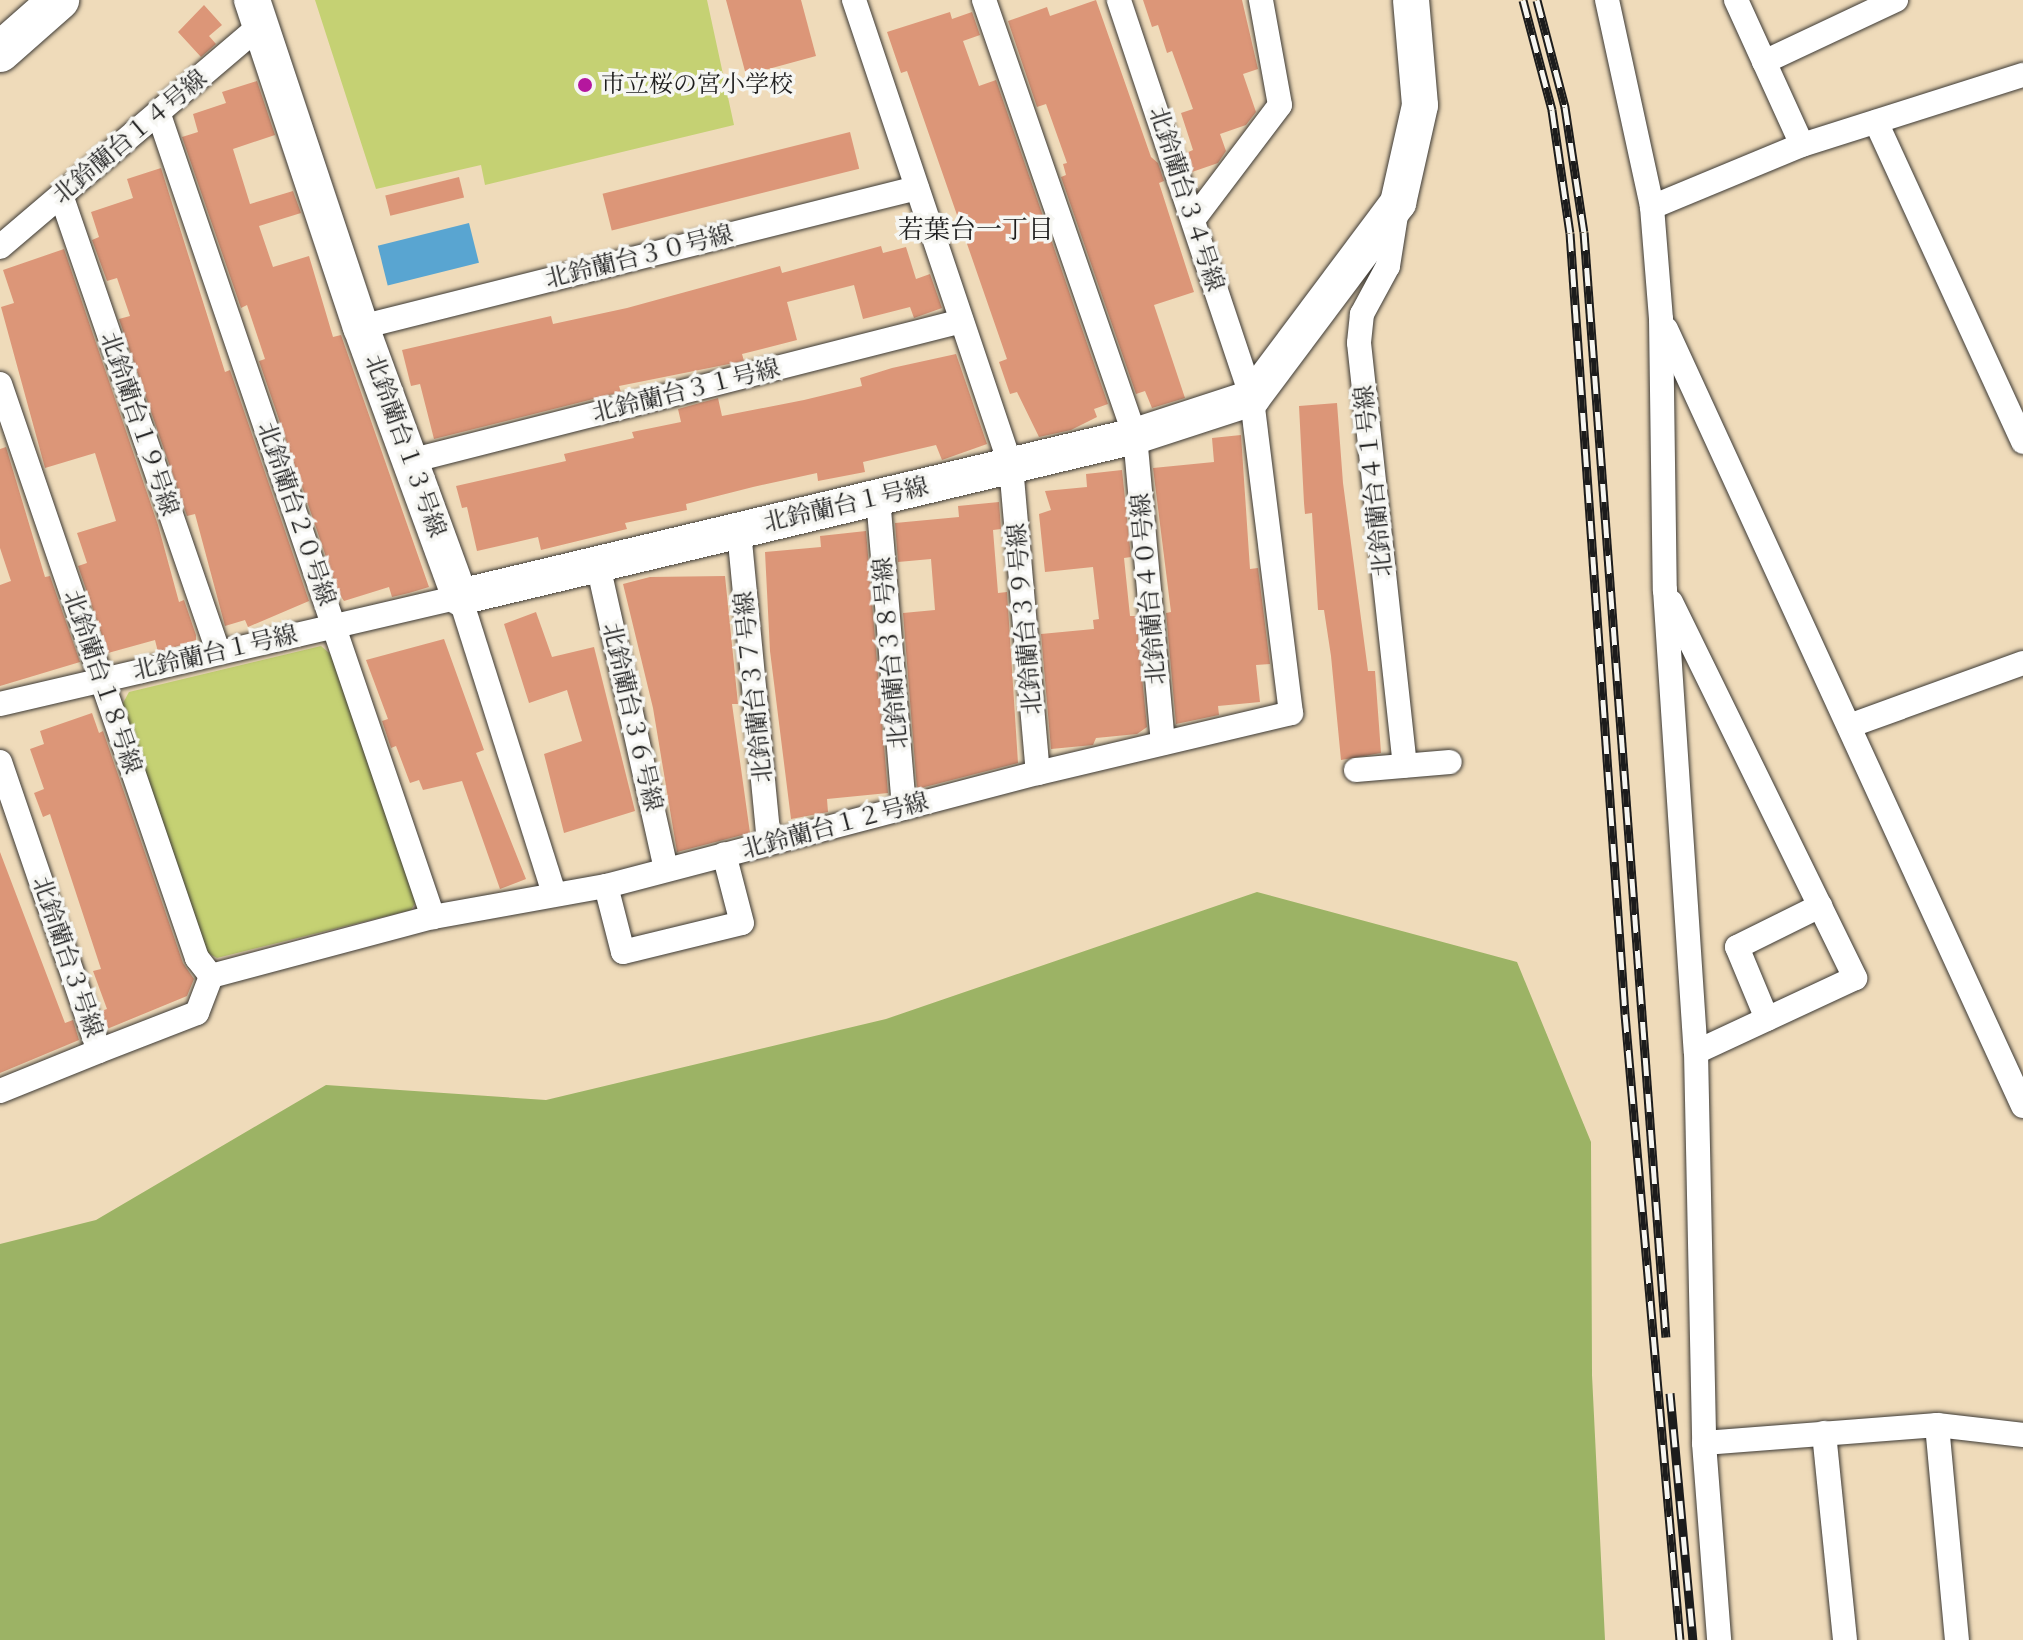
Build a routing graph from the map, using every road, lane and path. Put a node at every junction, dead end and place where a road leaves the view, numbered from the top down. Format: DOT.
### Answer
graph roads {
  1 [pos="59,0"];
  2 [pos="854,0"];
  3 [pos="984,0"];
  4 [pos="1119,0"];
  5 [pos="1261,0"];
  6 [pos="1411,0"];
  7 [pos="1607,0"];
  8 [pos="1736,0"];
  9 [pos="1896,0"];
  10 [pos="256,13"];
  11 [pos="0,51"];
  12 [pos="1764,62"];
  13 [pos="2023,75"];
  14 [pos="158,112"];
  15 [pos="1876,122"];
  16 [pos="1802,145"];
  17 [pos="917,188"];
  18 [pos="61,195"];
  19 [pos="1398,203"];
  20 [pos="1652,207"];
  21 [pos="1193,220"];
  22 [pos="0,247"];
  23 [pos="1661,319"];
  24 [pos="962,321"];
  25 [pos="361,327"];
  26 [pos="0,384"];
  27 [pos="1252,398"];
  28 [pos="1135,436"];
  29 [pos="2023,442"];
  30 [pos="410,461"];
  31 [pos="1011,466"];
  32 [pos="878,498"];
  33 [pos="739,531"];
  34 [pos="598,565"];
  35 [pos="1665,590"];
  36 [pos="460,597"];
  37 [pos="334,625"];
  38 [pos="218,652"];
  39 [pos="2023,663"];
  40 [pos="101,679"];
  41 [pos="0,704"];
  42 [pos="1849,726"];
  43 [pos="1163,743"];
  44 [pos="0,762"];
  45 [pos="1450,762"];
  46 [pos="1405,766"];
  47 [pos="1356,770"];
  48 [pos="1038,773"];
  49 [pos="904,808"];
  50 [pos="769,843"];
  51 [pos="724,854"];
  52 [pos="666,870"];
  53 [pos="606,886"];
  54 [pos="554,893"];
  55 [pos="1820,906"];
  56 [pos="433,917"];
  57 [pos="211,976"];
  58 [pos="1767,1019"];
  59 [pos="99,1051"];
  60 [pos="1696,1052"];
  61 [pos="0,1091"];
  62 [pos="2023,1106"];
  63 [pos="1937,1425"];
  64 [pos="1824,1433"];
  65 [pos="2023,1435"];
  66 [pos="1704,1443"];
  67 [pos="1719,1640"];
  68 [pos="1845,1640"];
  69 [pos="1957,1640"];
  1 -- 11 [label="main road"];
  2 -- 17 [label="street, 北鈴蘭台３９号線"];
  3 -- 28 [label="street, 北鈴蘭台４０号線"];
  4 -- 21 [label="street, 北鈴蘭台３４号線"];
  5 -- 21 [label="street"];
  6 -- 19 [label="street"];
  7 -- 20 [label="street"];
  8 -- 12 [label="street"];
  9 -- 12 [label="street"];
  10 -- 14 [label="street, 北鈴蘭台１４号線"];
  10 -- 25 [label="street, 北鈴蘭台１３号線"];
  12 -- 16 [label="street"];
  13 -- 15 [label="street"];
  14 -- 18 [label="street, 北鈴蘭台１４号線"];
  14 -- 37 [label="street, 北鈴蘭台２０号線"];
  15 -- 16 [label="street"];
  15 -- 29 [label="street"];
  16 -- 20 [label="street"];
  17 -- 24 [label="street, 北鈴蘭台３９号線"];
  17 -- 25 [label="street, 北鈴蘭台３０号線"];
  18 -- 22 [label="street, 北鈴蘭台１４号線"];
  18 -- 38 [label="street, 北鈴蘭台１９号線"];
  19 -- 27 [label="street"];
  19 -- 46 [label="street, 北鈴蘭台４１号線"];
  20 -- 23 [label="street"];
  21 -- 27 [label="street, 北鈴蘭台３４号線"];
  23 -- 35 [label="street"];
  23 -- 42 [label="street"];
  24 -- 30 [label="street, 北鈴蘭台３１号線"];
  24 -- 31 [label="street, 北鈴蘭台３９号線"];
  25 -- 30 [label="street, 北鈴蘭台１３号線"];
  26 -- 40 [label="street, 北鈴蘭台１８号線"];
  27 -- 28 [label="street, 北鈴蘭台１号線"];
  27 -- 43 [label="street, 北鈴蘭台１２号線"];
  28 -- 31 [label="street, 北鈴蘭台１号線"];
  28 -- 43 [label="street, 北鈴蘭台４０号線"];
  30 -- 36 [label="street, 北鈴蘭台１３号線"];
  31 -- 32 [label="street, 北鈴蘭台１号線"];
  31 -- 48 [label="street, 北鈴蘭台３９号線"];
  32 -- 33 [label="street, 北鈴蘭台１号線"];
  32 -- 49 [label="street, 北鈴蘭台３８号線"];
  33 -- 34 [label="street, 北鈴蘭台１号線"];
  33 -- 50 [label="street, 北鈴蘭台３７号線"];
  34 -- 36 [label="street, 北鈴蘭台１号線"];
  34 -- 52 [label="street, 北鈴蘭台３６号線"];
  35 -- 55 [label="street"];
  35 -- 60 [label="street"];
  36 -- 37 [label="street, 北鈴蘭台１号線"];
  36 -- 54 [label="street, 北鈴蘭台１３号線"];
  37 -- 38 [label="street, 北鈴蘭台１号線"];
  37 -- 56 [label="street, 北鈴蘭台２０号線"];
  38 -- 40 [label="street, 北鈴蘭台１号線"];
  39 -- 42 [label="street"];
  40 -- 41 [label="street, 北鈴蘭台１号線"];
  40 -- 57 [label="street, 北鈴蘭台１８号線"];
  42 -- 62 [label="street"];
  43 -- 48 [label="street, 北鈴蘭台１２号線"];
  44 -- 59 [label="street, 北鈴蘭台３号線"];
  45 -- 46 [label="street"];
  46 -- 47 [label="street"];
  48 -- 49 [label="street, 北鈴蘭台１２号線"];
  49 -- 50 [label="street, 北鈴蘭台１２号線"];
  50 -- 51 [label="street, 北鈴蘭台１２号線"];
  51 -- 52 [label="street, 北鈴蘭台１２号線"];
  51 -- 53 [label="street"];
  52 -- 53 [label="street, 北鈴蘭台１２号線"];
  53 -- 54 [label="street, 北鈴蘭台１２号線"];
  54 -- 56 [label="street, 北鈴蘭台１２号線"];
  55 -- 58 [label="street"];
  55 -- 58 [label="street"];
  56 -- 57 [label="street, 北鈴蘭台１２号線"];
  57 -- 59 [label="street"];
  58 -- 60 [label="street"];
  59 -- 61 [label="street, 北鈴蘭台３号線"];
  60 -- 66 [label="street"];
  63 -- 64 [label="street"];
  63 -- 65 [label="street"];
  63 -- 69 [label="street"];
  64 -- 66 [label="street"];
  64 -- 68 [label="street"];
  66 -- 67 [label="street"];
}
